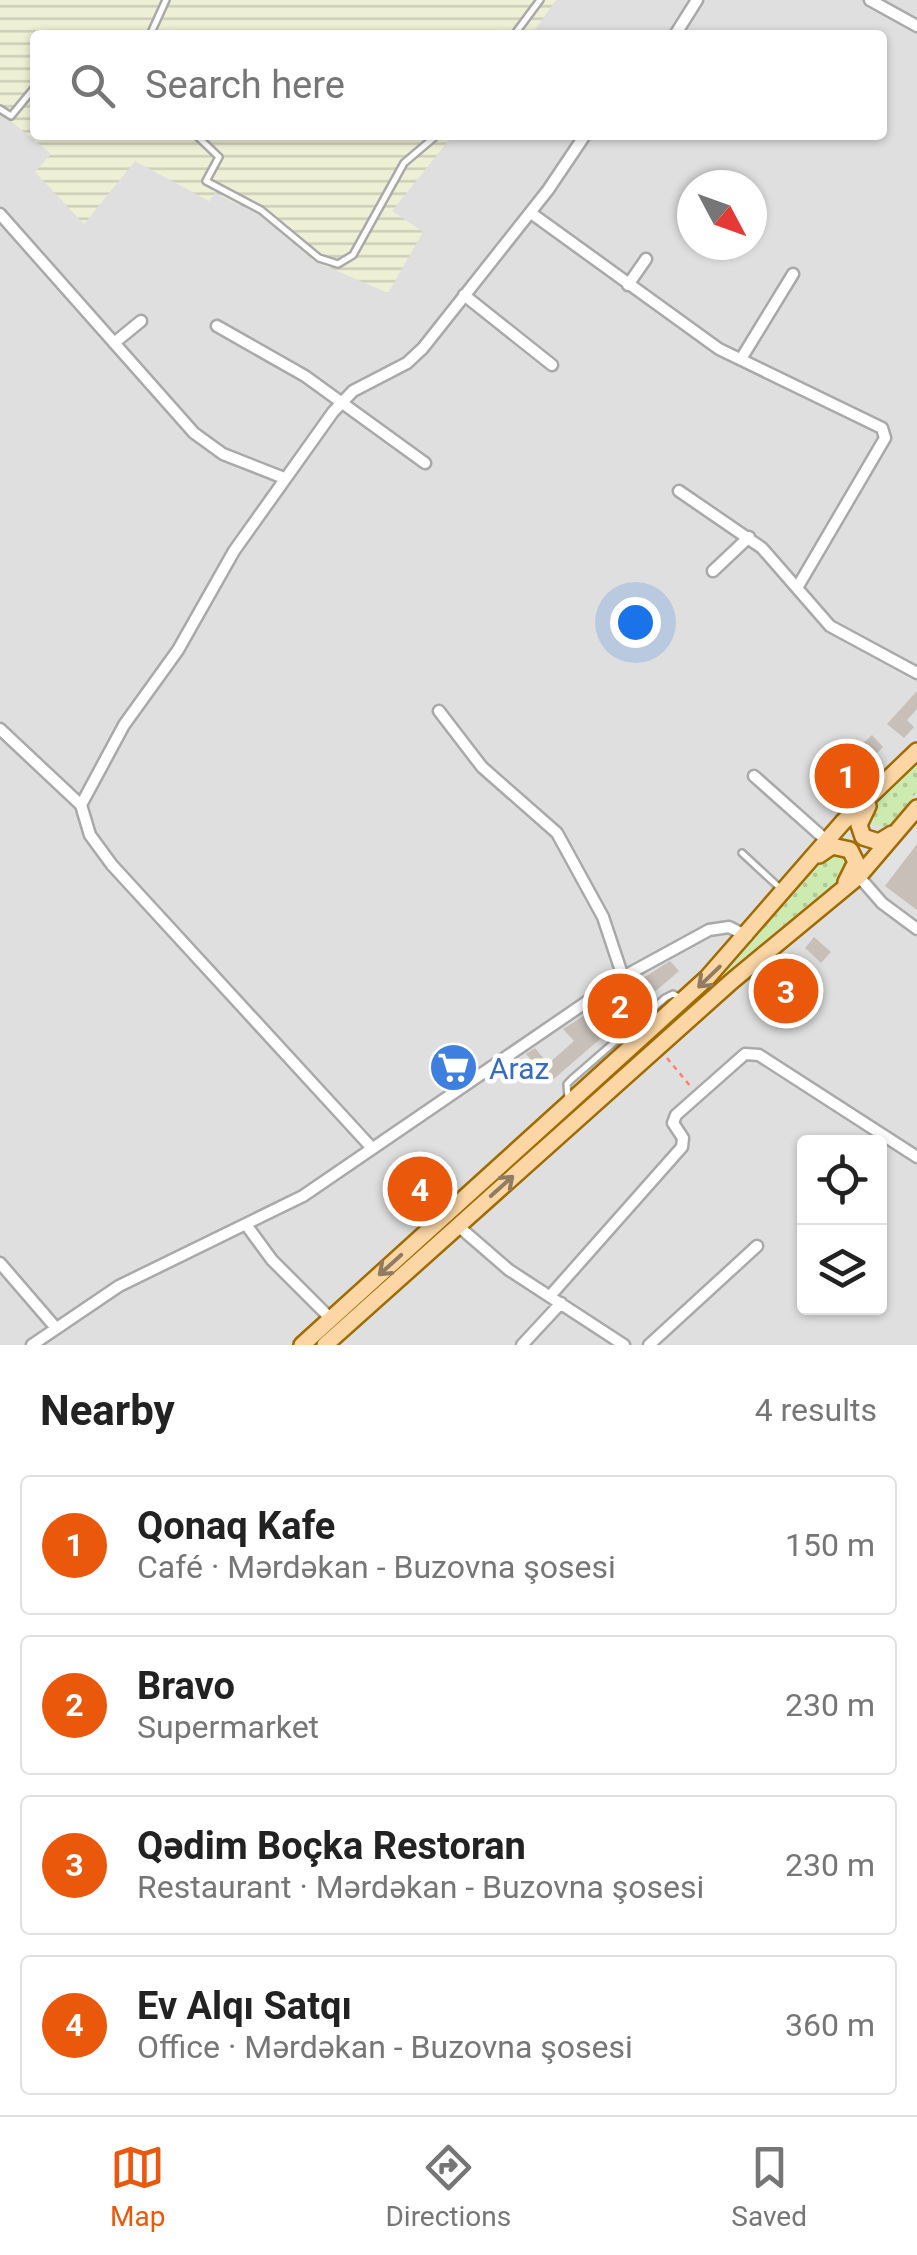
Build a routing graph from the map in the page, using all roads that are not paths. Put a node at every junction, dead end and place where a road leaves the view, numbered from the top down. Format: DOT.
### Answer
graph roads {
  1 [pos="166,0"];
  2 [pos="540,0"];
  3 [pos="697,0"];
  4 [pos="870,0"];
  5 [pos="917,26"];
  6 [pos="152,30"];
  7 [pos="518,30"];
  8 [pos="678,30"];
  9 [pos="30,92"];
  10 [pos="0,109"];
  11 [pos="201,140"];
  12 [pos="430,140"];
  13 [pos="581,140"];
  14 [pos="531,212"];
  15 [pos="0,214"];
  16 [pos="646,260"];
  17 [pos="792,274"];
  18 [pos="628,284"];
  19 [pos="464,294"];
  20 [pos="142,320"];
  21 [pos="218,326"];
  22 [pos="114,343"];
  23 [pos="741,359"];
  24 [pos="552,365"];
  25 [pos="342,400"];
  26 [pos="426,463"];
  27 [pos="284,478"];
  28 [pos="679,491"];
  29 [pos="749,537"];
  30 [pos="713,571"];
  31 [pos="797,588"];
  32 [pos="917,673"];
  33 [pos="438,710"];
  34 [pos="0,729"];
  35 [pos="917,751"];
  36 [pos="754,776"];
  37 [pos="892,776"];
  38 [pos="81,806"];
  39 [pos="917,808"];
  40 [pos="906,824"];
  41 [pos="827,841"];
  42 [pos="742,853"];
  43 [pos="803,870"];
  44 [pos="856,874"];
  45 [pos="784,892"];
  46 [pos="917,928"];
  47 [pos="748,936"];
  48 [pos="752,964"];
  49 [pos="623,977"];
  50 [pos="770,988"];
  51 [pos="372,1148"];
  52 [pos="917,1158"];
  53 [pos="458,1225"];
  54 [pos="248,1226"];
  55 [pos="757,1246"];
  56 [pos="0,1263"];
  57 [pos="550,1296"];
  58 [pos="561,1303"];
  59 [pos="331,1319"];
  60 [pos="56,1328"];
  61 [pos="32,1345"];
  62 [pos="302,1345"];
  63 [pos="326,1345"];
  64 [pos="522,1345"];
  65 [pos="624,1345"];
  66 [pos="649,1345"];
  1 -- 6 [label="lane"];
  2 -- 7 [label="lane"];
  3 -- 8 [label="street"];
  4 -- 5 [label="street"];
  9 -- 10 [label="lane"];
  11 -- 12 [label="lane"];
  13 -- 14 [label="street"];
  14 -- 18 [label="street"];
  14 -- 19 [label="street"];
  15 -- 22 [label="street"];
  16 -- 18 [label="street"];
  17 -- 23 [label="street"];
  18 -- 23 [label="street"];
  19 -- 24 [label="street"];
  19 -- 25 [label="street"];
  20 -- 22 [label="street"];
  21 -- 25 [label="street"];
  22 -- 27 [label="street"];
  23 -- 31 [label="street"];
  25 -- 26 [label="street"];
  25 -- 27 [label="street"];
  27 -- 38 [label="street"];
  28 -- 29 [label="street"];
  29 -- 30 [label="street"];
  29 -- 31 [label="street"];
  31 -- 32 [label="street"];
  33 -- 49 [label="street"];
  34 -- 38 [label="street"];
  35 -- 37 [label="main road"];
  36 -- 41 [label="street"];
  37 -- 40 [label="main road"];
  37 -- 41 [label="main road"];
  38 -- 51 [label="street"];
  39 -- 40 [label="main road"];
  40 -- 44 [label="main road"];
  41 -- 43 [label="main road"];
  42 -- 45 [label="lane"];
  43 -- 44 [label="main road"];
  43 -- 45 [label="main road"];
  44 -- 46 [label="street"];
  44 -- 48 [label="main road"];
  45 -- 47 [label="main road"];
  47 -- 49 [label="street"];
  47 -- 59 [label="main road, one-way"];
  48 -- 50 [label="lane"];
  53 -- 48 [label="main road, one-way"];
  49 -- 51 [label="street"];
  51 -- 54 [label="street"];
  52 -- 57 [label="street"];
  53 -- 57 [label="street"];
  53 -- 63 [label="main road"];
  54 -- 59 [label="street"];
  54 -- 60 [label="street"];
  55 -- 66 [label="street"];
  56 -- 60 [label="street"];
  57 -- 58 [label="street"];
  58 -- 64 [label="street"];
  58 -- 65 [label="street"];
  59 -- 62 [label="main road"];
  60 -- 61 [label="street"];
}
